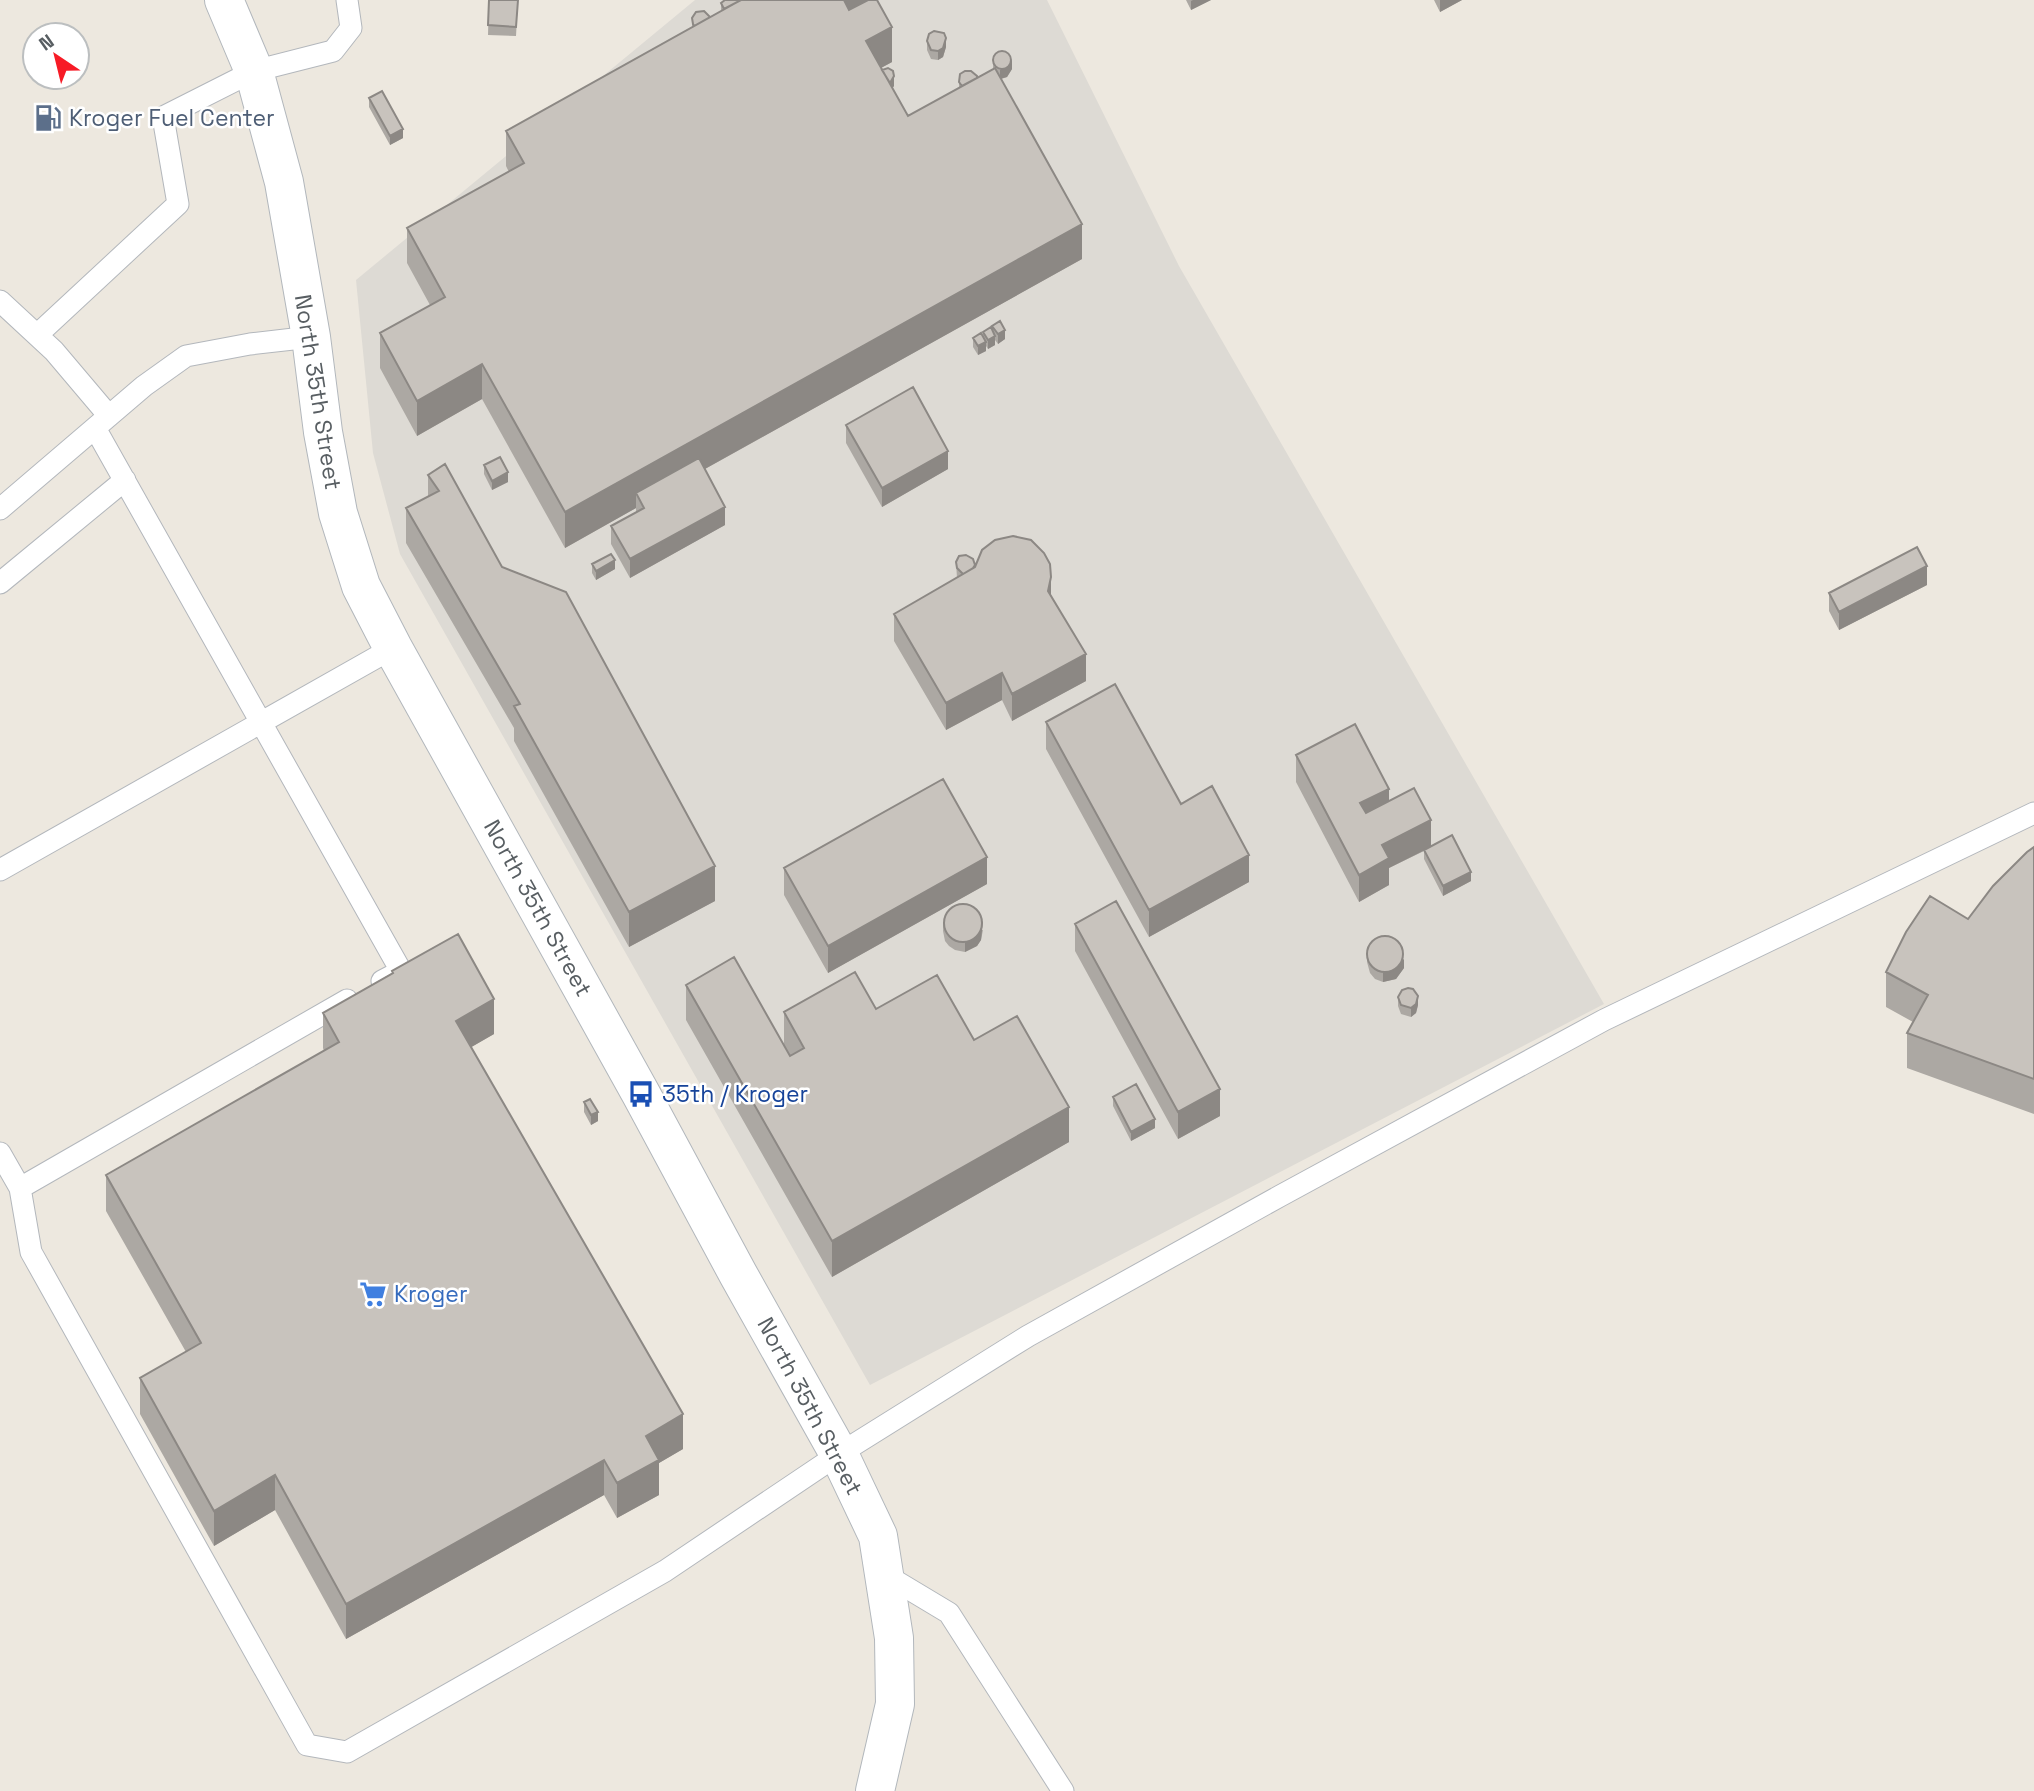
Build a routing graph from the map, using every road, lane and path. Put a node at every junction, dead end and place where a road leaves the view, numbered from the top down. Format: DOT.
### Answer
graph roads {
  1 [pos="224,0"];
  2 [pos="347,0"];
  3 [pos="254,71"];
  4 [pos="0,301"];
  5 [pos="37,335"];
  6 [pos="311,337"];
  7 [pos="102,422"];
  8 [pos="125,480"];
  9 [pos="0,509"];
  10 [pos="0,583"];
  11 [pos="393,648"];
  12 [pos="261,722"];
  13 [pos="2034,813"];
  14 [pos="0,870"];
  15 [pos="0,1153"];
  16 [pos="20,1188"];
  17 [pos="839,1454"];
  18 [pos="884,1574"];
  19 [pos="875,1791"];
  20 [pos="1063,1791"];
  1 -- 3 [label="street, North 35th Street"];
  2 -- 3 [label="lane"];
  3 -- 5 [label="lane"];
  3 -- 6 [label="street, North 35th Street"];
  4 -- 5 [label="lane"];
  5 -- 7 [label="lane"];
  6 -- 7 [label="lane"];
  6 -- 11 [label="street, North 35th Street"];
  7 -- 8 [label="lane"];
  7 -- 9 [label="lane"];
  8 -- 10 [label="lane"];
  8 -- 12 [label="lane"];
  11 -- 12 [label="lane"];
  11 -- 17 [label="street, North 35th Street"];
  12 -- 14 [label="lane"];
  12 -- 16 [label="lane"];
  13 -- 17 [label="lane"];
  15 -- 16 [label="lane"];
  16 -- 17 [label="lane"];
  17 -- 18 [label="street, North 35th Street"];
  18 -- 19 [label="street, North 35th Street"];
  18 -- 20 [label="lane"];
}
